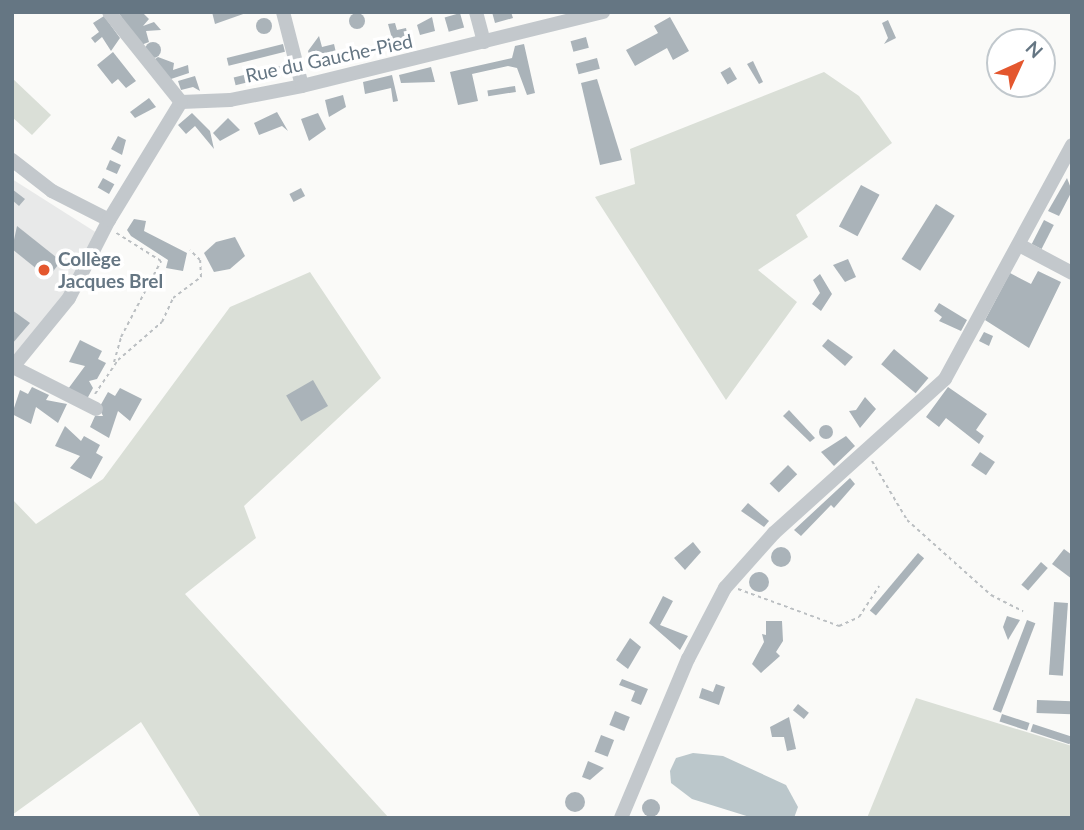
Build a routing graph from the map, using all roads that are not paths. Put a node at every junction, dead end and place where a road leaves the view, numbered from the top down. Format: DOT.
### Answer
graph roads {
  1 [pos="109,12"];
  2 [pos="283,12"];
  3 [pos="475,12"];
  4 [pos="603,12"];
  5 [pos="484,42"];
  6 [pos="302,86"];
  7 [pos="181,102"];
  8 [pos="1072,145"];
  9 [pos="12,160"];
  10 [pos="1067,167"];
  11 [pos="108,224"];
  12 [pos="1021,246"];
  13 [pos="1072,273"];
  14 [pos="13,368"];
  15 [pos="92,407"];
  16 [pos="621,818"];
  1 -- 7 [label="street"];
  2 -- 6 [label="street"];
  3 -- 5 [label="street"];
  4 -- 5 [label="street, Rue du Gauche-Pied"];
  5 -- 6 [label="street, Rue du Gauche-Pied"];
  6 -- 7 [label="street, Rue du Gauche-Pied"];
  7 -- 11 [label="street"];
  8 -- 10 [label="street"];
  9 -- 11 [label="street"];
  10 -- 12 [label="street"];
  11 -- 14 [label="street"];
  12 -- 13 [label="street"];
  12 -- 16 [label="street"];
  14 -- 15 [label="street"];
}
